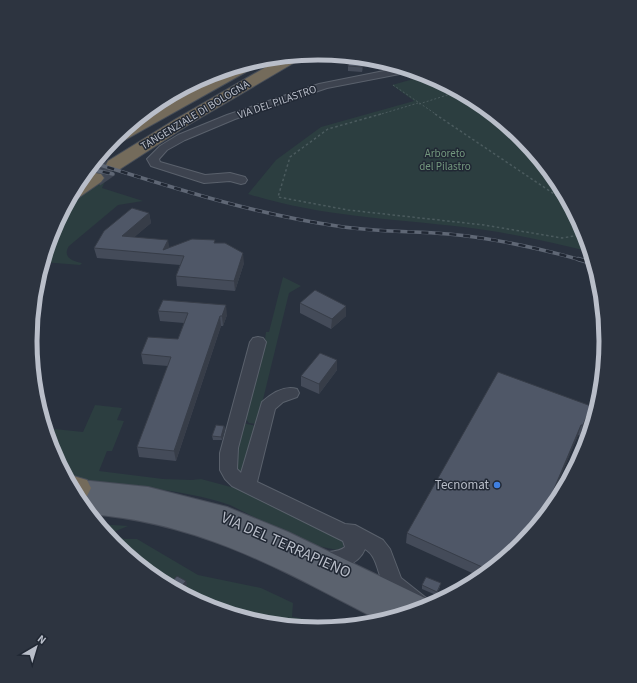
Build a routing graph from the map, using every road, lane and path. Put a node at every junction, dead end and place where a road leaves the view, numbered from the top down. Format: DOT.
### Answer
graph roads {
  1 [pos="294,61"];
  2 [pos="285,62"];
  3 [pos="266,65"];
  4 [pos="398,72"];
  5 [pos="231,74"];
  6 [pos="254,80"];
  7 [pos="393,85"];
  8 [pos="451,94"];
  9 [pos="419,103"];
  10 [pos="139,125"];
  11 [pos="94,178"];
  12 [pos="241,180"];
  13 [pos="84,185"];
  14 [pos="560,198"];
  15 [pos="579,235"];
  16 [pos="258,342"];
  17 [pos="290,393"];
  18 [pos="247,485"];
  19 [pos="81,492"];
  20 [pos="82,494"];
  21 [pos="330,524"];
  22 [pos="323,560"];
  23 [pos="419,604"];
  24 [pos="417,605"];
  25 [pos="389,614"];
  1 -- 6 [label="highway"];
  2 -- 6 [label="highway, TANGENZIALE DI BOLOGNA"];
  3 -- 6 [label="highway, TANGENZIALE DI BOLOGNA"];
  4 -- 12 [label="street, VIA DEL PILASTRO"];
  5 -- 10 [label="highway"];
  7 -- 9 [label="path"];
  8 -- 9 [label="path"];
  9 -- 14 [label="path"];
  9 -- 15 [label="path"];
  11 -- 13 [label="highway"];
  16 -- 18 [label="street"];
  17 -- 18 [label="street"];
  18 -- 21 [label="street"];
  19 -- 22 [label="main road, VIA DEL TERRAPIENO"];
  20 -- 25 [label="main road, VIA DEL TERRAPIENO"];
  21 -- 22 [label="street"];
  21 -- 23 [label="street"];
  22 -- 24 [label="main road, VIA DEL TERRAPIENO"];
}
